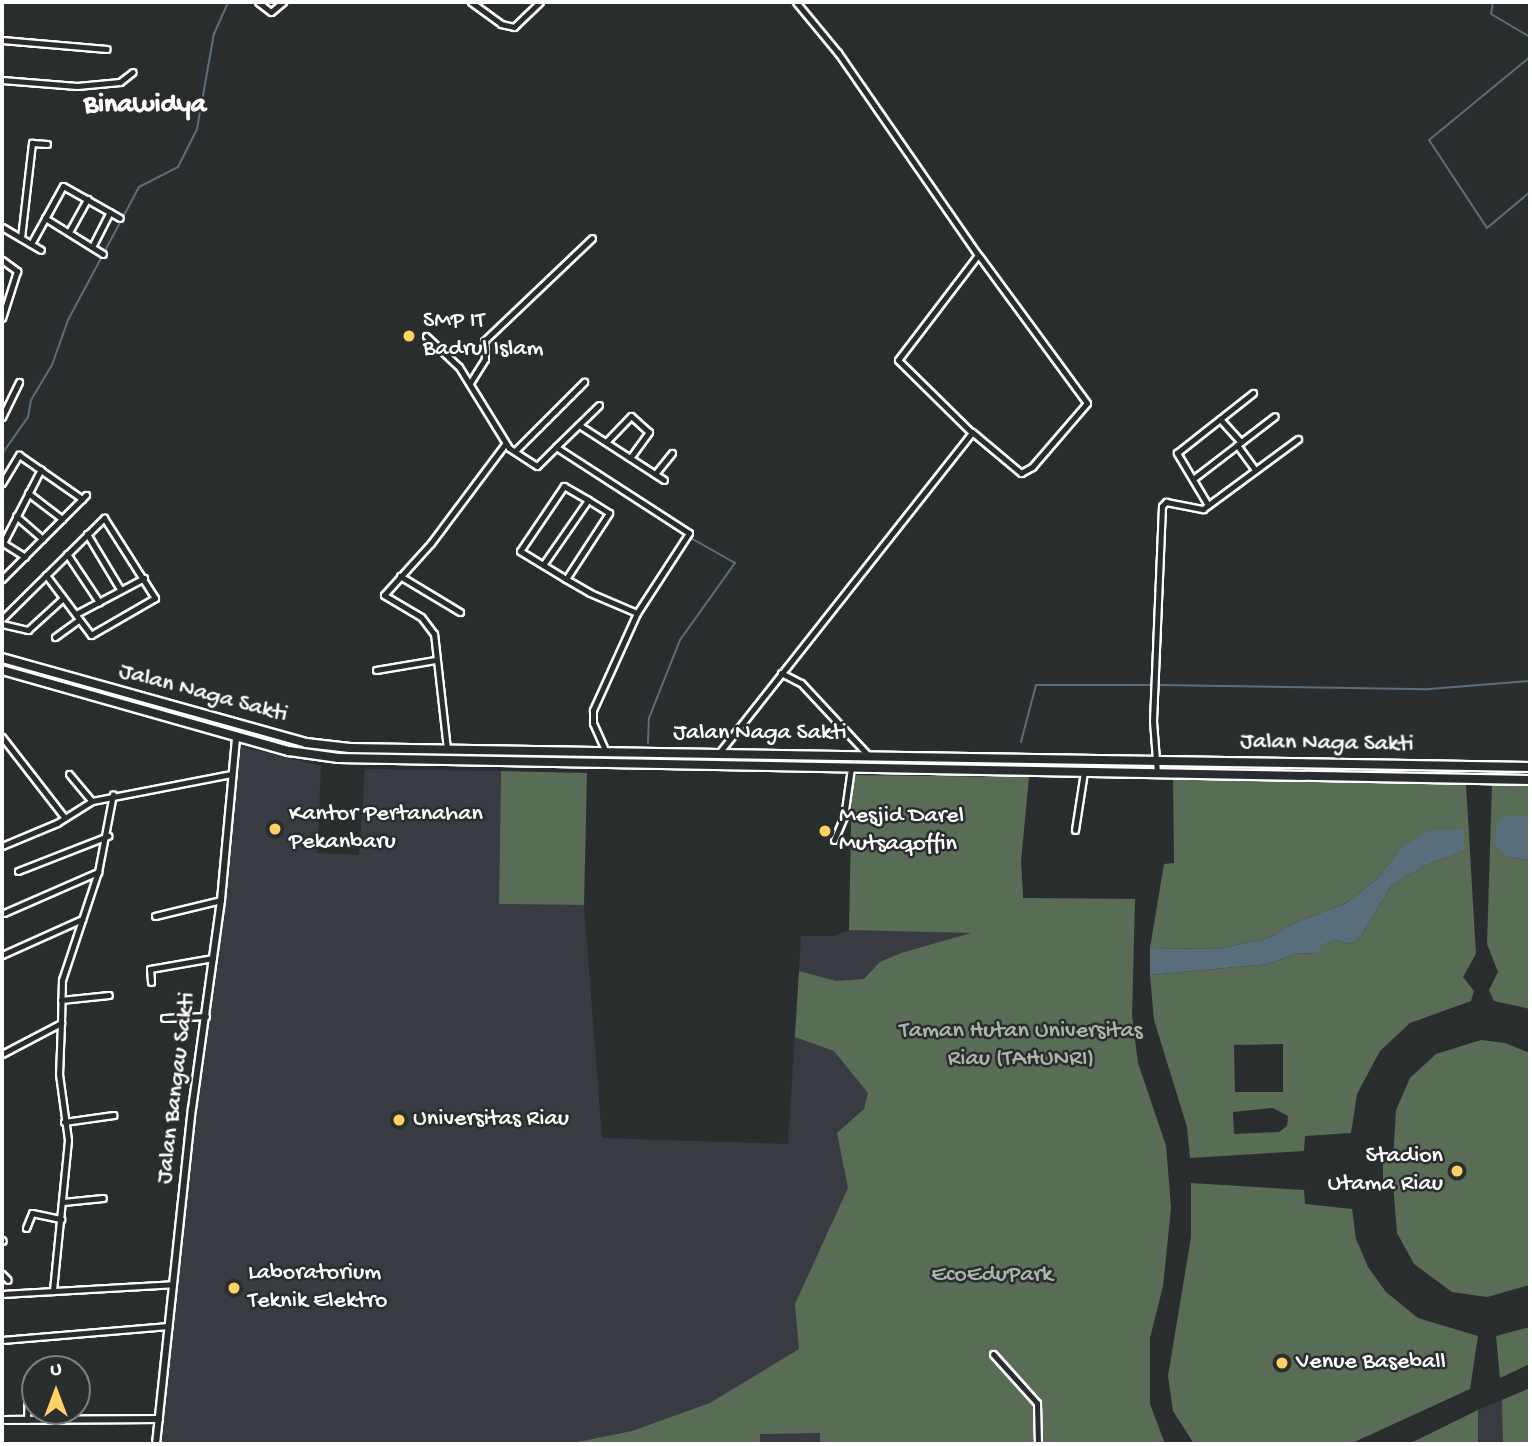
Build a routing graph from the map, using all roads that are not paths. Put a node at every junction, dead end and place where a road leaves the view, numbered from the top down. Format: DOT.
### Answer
graph roads {
  1 [pos="258,2"];
  2 [pos="283,2"];
  3 [pos="471,2"];
  4 [pos="540,2"];
  5 [pos="796,2"];
  6 [pos="2,40"];
  7 [pos="107,49"];
  8 [pos="133,72"];
  9 [pos="2,79"];
  10 [pos="47,144"];
  11 [pos="87,199"];
  12 [pos="110,212"];
  13 [pos="45,218"];
  14 [pos="120,218"];
  15 [pos="2,228"];
  16 [pos="69,232"];
  17 [pos="21,238"];
  18 [pos="592,238"];
  19 [pos="31,244"];
  20 [pos="92,247"];
  21 [pos="41,250"];
  22 [pos="103,254"];
  23 [pos="978,254"];
  24 [pos="2,260"];
  25 [pos="2,318"];
  26 [pos="426,336"];
  27 [pos="19,382"];
  28 [pos="584,382"];
  29 [pos="470,383"];
  30 [pos="1253,393"];
  31 [pos="599,405"];
  32 [pos="2,416"];
  33 [pos="1275,416"];
  34 [pos="1220,419"];
  35 [pos="579,425"];
  36 [pos="972,432"];
  37 [pos="1298,439"];
  38 [pos="606,442"];
  39 [pos="505,444"];
  40 [pos="1239,444"];
  41 [pos="556,447"];
  42 [pos="514,451"];
  43 [pos="673,453"];
  44 [pos="630,458"];
  45 [pos="41,469"];
  46 [pos="1255,470"];
  47 [pos="655,474"];
  48 [pos="1193,479"];
  49 [pos="664,480"];
  50 [pos="2,483"];
  51 [pos="28,493"];
  52 [pos="587,500"];
  53 [pos="1208,505"];
  54 [pos="16,516"];
  55 [pos="62,519"];
  56 [pos="87,534"];
  57 [pos="42,539"];
  58 [pos="2,544"];
  59 [pos="68,554"];
  60 [pos="25,557"];
  61 [pos="543,565"];
  62 [pos="47,575"];
  63 [pos="400,576"];
  64 [pos="144,578"];
  65 [pos="2,579"];
  66 [pos="566,579"];
  67 [pos="120,589"];
  68 [pos="63,598"];
  69 [pos="99,601"];
  70 [pos="460,612"];
  71 [pos="637,613"];
  72 [pos="77,617"];
  73 [pos="2,622"];
  74 [pos="55,637"];
  75 [pos="2,658"];
  76 [pos="435,660"];
  77 [pos="2,670"];
  78 [pos="376,670"];
  79 [pos="781,673"];
  80 [pos="138,696"];
  81 [pos="135,708"];
  82 [pos="2,737"];
  83 [pos="236,737"];
  84 [pos="447,749"];
  85 [pos="606,751"];
  86 [pos="719,753"];
  87 [pos="867,754"];
  88 [pos="1155,760"];
  89 [pos="1530,767"];
  90 [pos="851,768"];
  91 [pos="1084,772"];
  92 [pos="1157,773"];
  93 [pos="69,774"];
  94 [pos="231,774"];
  95 [pos="1530,780"];
  96 [pos="113,794"];
  97 [pos="92,801"];
  98 [pos="64,817"];
  99 [pos="1075,830"];
  100 [pos="108,836"];
  101 [pos="834,840"];
  102 [pos="2,846"];
  103 [pos="18,871"];
  104 [pos="98,872"];
  105 [pos="222,900"];
  106 [pos="4,913"];
  107 [pos="155,916"];
  108 [pos="82,919"];
  109 [pos="2,955"];
  110 [pos="213,958"];
  111 [pos="151,982"];
  112 [pos="109,995"];
  113 [pos="61,1000"];
  114 [pos="206,1016"];
  115 [pos="164,1018"];
  116 [pos="61,1023"];
  117 [pos="2,1054"];
  118 [pos="114,1115"];
  119 [pos="65,1122"];
  120 [pos="103,1198"];
  121 [pos="63,1202"];
  122 [pos="61,1219"];
  123 [pos="26,1228"];
  124 [pos="2,1275"];
  125 [pos="8,1280"];
  126 [pos="173,1284"];
  127 [pos="53,1291"];
  128 [pos="2,1294"];
  129 [pos="168,1326"];
  130 [pos="2,1340"];
  131 [pos="993,1354"];
  132 [pos="159,1419"];
  133 [pos="2,1420"];
  134 [pos="21,1420"];
  135 [pos="91,1420"];
  136 [pos="156,1444"];
  137 [pos="1038,1444"];
  1 -- 2 [label="street"];
  3 -- 4 [label="street"];
  5 -- 23 [label="street"];
  6 -- 7 [label="street"];
  8 -- 9 [label="street"];
  10 -- 17 [label="street"];
  11 -- 12 [label="street"];
  11 -- 13 [label="street"];
  11 -- 16 [label="street"];
  12 -- 14 [label="street"];
  12 -- 20 [label="street"];
  13 -- 16 [label="street"];
  13 -- 19 [label="street"];
  15 -- 17 [label="street"];
  16 -- 20 [label="street"];
  17 -- 19 [label="street"];
  18 -- 29 [label="street"];
  19 -- 21 [label="street"];
  20 -- 22 [label="street"];
  23 -- 36 [label="street"];
  23 -- 36 [label="street"];
  24 -- 25 [label="street"];
  26 -- 29 [label="street"];
  27 -- 32 [label="street"];
  28 -- 42 [label="street"];
  29 -- 39 [label="street"];
  30 -- 34 [label="street"];
  31 -- 35 [label="street"];
  33 -- 40 [label="street"];
  34 -- 40 [label="street"];
  34 -- 48 [label="street"];
  35 -- 38 [label="street"];
  35 -- 41 [label="street"];
  36 -- 79 [label="street"];
  37 -- 46 [label="street"];
  38 -- 44 [label="street"];
  38 -- 44 [label="street"];
  39 -- 42 [label="street"];
  39 -- 63 [label="street"];
  40 -- 46 [label="street"];
  40 -- 48 [label="street"];
  41 -- 42 [label="street"];
  41 -- 71 [label="street"];
  43 -- 47 [label="street"];
  44 -- 47 [label="street"];
  45 -- 50 [label="street"];
  45 -- 51 [label="street"];
  45 -- 55 [label="street"];
  46 -- 53 [label="street"];
  47 -- 49 [label="street"];
  48 -- 53 [label="street"];
  51 -- 54 [label="street"];
  51 -- 55 [label="street"];
  52 -- 61 [label="street"];
  52 -- 61 [label="street"];
  52 -- 66 [label="street"];
  53 -- 88 [label="street"];
  54 -- 57 [label="street"];
  54 -- 58 [label="street"];
  55 -- 57 [label="street"];
  56 -- 59 [label="street"];
  56 -- 64 [label="street"];
  56 -- 67 [label="street"];
  57 -- 60 [label="street"];
  58 -- 60 [label="street"];
  59 -- 62 [label="street"];
  59 -- 69 [label="street"];
  60 -- 65 [label="street"];
  61 -- 66 [label="street"];
  62 -- 68 [label="street"];
  62 -- 73 [label="street"];
  63 -- 70 [label="street"];
  63 -- 76 [label="street"];
  64 -- 67 [label="street"];
  64 -- 72 [label="street"];
  66 -- 71 [label="street"];
  67 -- 69 [label="street"];
  68 -- 72 [label="street"];
  68 -- 73 [label="street"];
  69 -- 72 [label="street"];
  71 -- 85 [label="street"];
  72 -- 74 [label="street"];
  75 -- 80 [label="main road, Jalan Naga Sakti"];
  76 -- 78 [label="street"];
  76 -- 84 [label="street"];
  77 -- 81 [label="main road, Jalan Naga Sakti"];
  79 -- 86 [label="street"];
  79 -- 87 [label="street"];
  80 -- 81 [label="main road"];
  80 -- 84 [label="main road, Jalan Naga Sakti"];
  81 -- 83 [label="main road, Jalan Naga Sakti"];
  82 -- 98 [label="street"];
  83 -- 90 [label="main road, Jalan Naga Sakti"];
  83 -- 94 [label="street, Jalan Bangau Sakti"];
  84 -- 85 [label="main road, Jalan Naga Sakti"];
  85 -- 86 [label="main road, Jalan Naga Sakti"];
  86 -- 87 [label="main road, Jalan Naga Sakti"];
  87 -- 88 [label="main road, Jalan Naga Sakti"];
  88 -- 89 [label="main road, Jalan Naga Sakti"];
  88 -- 92 [label="street"];
  90 -- 91 [label="main road, Jalan Naga Sakti"];
  90 -- 101 [label="street"];
  91 -- 92 [label="main road, Jalan Naga Sakti"];
  91 -- 99 [label="street"];
  92 -- 95 [label="main road, Jalan Naga Sakti"];
  93 -- 97 [label="street"];
  94 -- 96 [label="street"];
  94 -- 105 [label="street, Jalan Bangau Sakti"];
  96 -- 97 [label="street"];
  96 -- 100 [label="street"];
  97 -- 98 [label="street"];
  98 -- 102 [label="street"];
  100 -- 103 [label="street"];
  100 -- 104 [label="street"];
  104 -- 106 [label="street"];
  104 -- 108 [label="street"];
  105 -- 107 [label="street"];
  105 -- 110 [label="street, Jalan Bangau Sakti"];
  108 -- 109 [label="street"];
  108 -- 113 [label="street"];
  110 -- 111 [label="street"];
  110 -- 114 [label="street, Jalan Bangau Sakti"];
  112 -- 113 [label="street"];
  113 -- 116 [label="street"];
  114 -- 115 [label="street"];
  114 -- 126 [label="street, Jalan Bangau Sakti"];
  116 -- 117 [label="street"];
  116 -- 119 [label="street"];
  118 -- 119 [label="street"];
  119 -- 121 [label="street"];
  120 -- 121 [label="street"];
  121 -- 122 [label="street"];
  122 -- 123 [label="street"];
  122 -- 127 [label="street"];
  124 -- 125 [label="street"];
  126 -- 127 [label="street"];
  126 -- 129 [label="street, Jalan Bangau Sakti"];
  127 -- 128 [label="street"];
  129 -- 130 [label="street"];
  129 -- 132 [label="street, Jalan Bangau Sakti"];
  131 -- 137 [label="street"];
  132 -- 135 [label="street"];
  132 -- 136 [label="street, Jalan Bangau Sakti"];
  133 -- 134 [label="street"];
}
